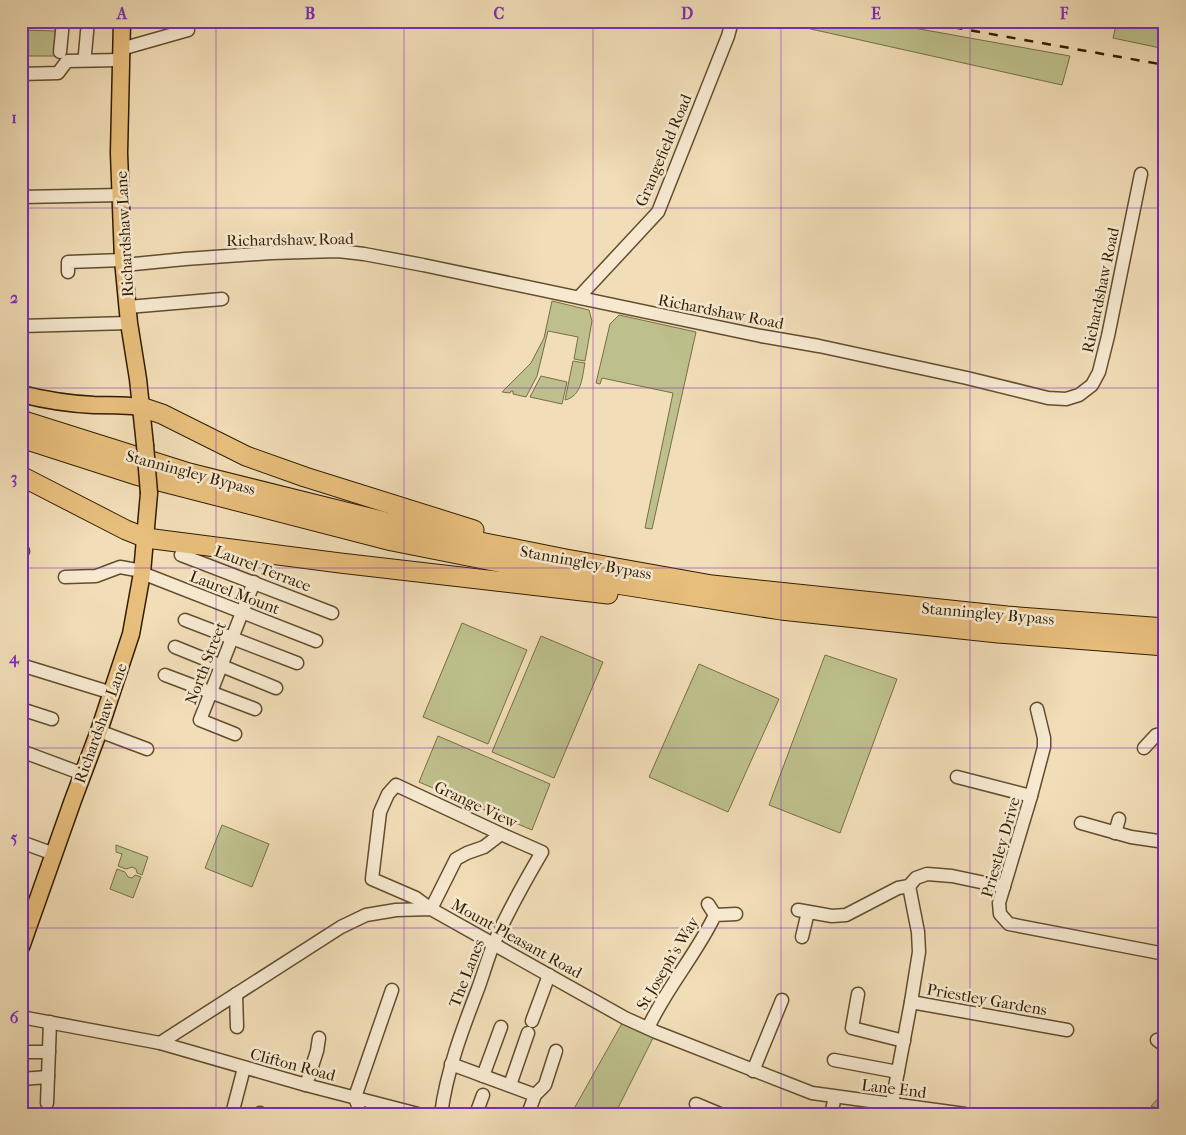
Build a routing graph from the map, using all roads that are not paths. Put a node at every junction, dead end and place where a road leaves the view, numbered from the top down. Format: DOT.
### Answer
graph roads {
  1 [pos="63,21"];
  2 [pos="122,21"];
  3 [pos="732,21"];
  4 [pos="88,22"];
  5 [pos="188,30"];
  6 [pos="60,52"];
  7 [pos="85,54"];
  8 [pos="120,55"];
  9 [pos="21,74"];
  10 [pos="1141,174"];
  11 [pos="121,195"];
  12 [pos="21,197"];
  13 [pos="124,263"];
  14 [pos="68,272"];
  15 [pos="579,297"];
  16 [pos="222,299"];
  17 [pos="129,315"];
  18 [pos="21,326"];
  19 [pos="21,394"];
  20 [pos="141,407"];
  21 [pos="21,420"];
  22 [pos="21,438"];
  23 [pos="21,476"];
  24 [pos="146,538"];
  25 [pos="530,552"];
  26 [pos="181,554"];
  27 [pos="142,572"];
  28 [pos="65,577"];
  29 [pos="254,582"];
  30 [pos="781,610"];
  31 [pos="242,612"];
  32 [pos="332,613"];
  33 [pos="185,620"];
  34 [pos="1165,628"];
  35 [pos="231,638"];
  36 [pos="316,641"];
  37 [pos="1165,646"];
  38 [pos="175,647"];
  39 [pos="296,663"];
  40 [pos="21,665"];
  41 [pos="221,666"];
  42 [pos="165,675"];
  43 [pos="276,688"];
  44 [pos="112,692"];
  45 [pos="211,692"];
  46 [pos="21,709"];
  47 [pos="1036,709"];
  48 [pos="256,710"];
  49 [pos="52,719"];
  50 [pos="99,731"];
  51 [pos="1165,732"];
  52 [pos="235,734"];
  53 [pos="1144,748"];
  54 [pos="147,749"];
  55 [pos="21,751"];
  56 [pos="83,774"];
  57 [pos="958,777"];
  58 [pos="1031,796"];
  59 [pos="1119,819"];
  60 [pos="1080,823"];
  61 [pos="1115,833"];
  62 [pos="500,834"];
  63 [pos="21,842"];
  64 [pos="1165,842"];
  65 [pos="542,852"];
  66 [pos="54,854"];
  67 [pos="909,886"];
  68 [pos="1004,887"];
  69 [pos="431,909"];
  70 [pos="736,914"];
  71 [pos="802,937"];
  72 [pos="22,941"];
  73 [pos="494,944"];
  74 [pos="1165,954"];
  75 [pos="549,975"];
  76 [pos="392,990"];
  77 [pos="236,994"];
  78 [pos="858,994"];
  79 [pos="782,1000"];
  80 [pos="911,1002"];
  81 [pos="21,1017"];
  82 [pos="50,1022"];
  83 [pos="237,1027"];
  84 [pos="501,1027"];
  85 [pos="648,1028"];
  86 [pos="1067,1030"];
  87 [pos="319,1038"];
  88 [pos="904,1041"];
  89 [pos="160,1043"];
  90 [pos="556,1051"];
  91 [pos="21,1052"];
  92 [pos="49,1052"];
  93 [pos="834,1060"];
  94 [pos="451,1064"];
  95 [pos="244,1068"];
  96 [pos="753,1070"];
  97 [pos="898,1072"];
  98 [pos="483,1076"];
  99 [pos="48,1077"];
  100 [pos="21,1079"];
  101 [pos="306,1085"];
  102 [pos="510,1085"];
  103 [pos="483,1095"];
  104 [pos="535,1095"];
  105 [pos="355,1097"];
  106 [pos="835,1097"];
  107 [pos="47,1103"];
  108 [pos="696,1104"];
  109 [pos="892,1104"];
  110 [pos="232,1114"];
  111 [pos="358,1114"];
  112 [pos="418,1114"];
  113 [pos="441,1114"];
  114 [pos="476,1114"];
  115 [pos="528,1114"];
  116 [pos="720,1114"];
  117 [pos="831,1114"];
  118 [pos="965,1114"];
  1 -- 6 [label="street"];
  2 -- 8 [label="main road, Richardshaw Lane"];
  3 -- 15 [label="street, Grangefield Road"];
  4 -- 7 [label="street"];
  5 -- 8 [label="street"];
  8 -- 9 [label="street"];
  8 -- 11 [label="main road, Richardshaw Lane"];
  10 -- 15 [label="street, Richardshaw Road"];
  11 -- 12 [label="street"];
  11 -- 13 [label="main road, Richardshaw Lane"];
  13 -- 14 [label="street, Richardshaw Road"];
  13 -- 15 [label="street, Richardshaw Road"];
  13 -- 17 [label="main road, Richardshaw Lane"];
  16 -- 17 [label="street"];
  17 -- 18 [label="street"];
  17 -- 20 [label="main road, Richardshaw Lane"];
  19 -- 20 [label="main road"];
  20 -- 24 [label="main road, Richardshaw Lane, bridge"];
  20 -- 25 [label="highway"];
  21 -- 25 [label="highway, Stanningley Bypass"];
  22 -- 30 [label="highway, Stanningley Bypass"];
  23 -- 24 [label="highway"];
  24 -- 27 [label="main road, Richardshaw Lane"];
  24 -- 30 [label="highway"];
  25 -- 34 [label="highway, Stanningley Bypass"];
  26 -- 29 [label="street, Laurel Terrace"];
  27 -- 28 [label="street, Laurel Mount"];
  27 -- 31 [label="street, Laurel Mount"];
  27 -- 44 [label="main road, Richardshaw Lane"];
  29 -- 31 [label="street, North Street"];
  29 -- 32 [label="street, Laurel Terrace"];
  30 -- 37 [label="highway, Stanningley Bypass"];
  31 -- 35 [label="street, North Street"];
  31 -- 36 [label="street, Laurel Mount"];
  33 -- 35 [label="street"];
  35 -- 39 [label="street"];
  35 -- 41 [label="street, North Street"];
  38 -- 41 [label="street"];
  40 -- 44 [label="street"];
  41 -- 43 [label="street"];
  41 -- 45 [label="street, North Street"];
  42 -- 45 [label="street"];
  44 -- 50 [label="main road, Richardshaw Lane"];
  45 -- 48 [label="street"];
  45 -- 52 [label="street, North Street"];
  46 -- 49 [label="street"];
  47 -- 58 [label="street, Priestley Drive"];
  50 -- 54 [label="street"];
  50 -- 56 [label="main road, Richardshaw Lane"];
  51 -- 53 [label="street"];
  55 -- 56 [label="street"];
  56 -- 66 [label="main road, Richardshaw Lane"];
  57 -- 58 [label="street"];
  58 -- 68 [label="street, Priestley Drive"];
  59 -- 61 [label="street"];
  60 -- 61 [label="street"];
  61 -- 64 [label="street"];
  62 -- 65 [label="street, Grange View"];
  62 -- 69 [label="street"];
  62 -- 69 [label="street, Grange View"];
  63 -- 66 [label="street"];
  65 -- 73 [label="street, The Lanes"];
  66 -- 72 [label="main road, Richardshaw Lane"];
  67 -- 68 [label="street"];
  67 -- 71 [label="street"];
  67 -- 80 [label="street"];
  68 -- 74 [label="street, Priestley Drive"];
  69 -- 73 [label="street, Mount Pleasant Road"];
  69 -- 77 [label="street, Mount Pleasant Road"];
  70 -- 85 [label="street, St Joseph's Way"];
  73 -- 75 [label="street, Mount Pleasant Road"];
  73 -- 94 [label="street, The Lanes"];
  75 -- 85 [label="street, Mount Pleasant Road"];
  75 -- 102 [label="street"];
  76 -- 105 [label="street"];
  77 -- 83 [label="street"];
  77 -- 89 [label="street, Mount Pleasant Road"];
  78 -- 88 [label="street"];
  79 -- 96 [label="street"];
  80 -- 86 [label="street, Priestley Gardens"];
  80 -- 88 [label="street, Priestley Gardens"];
  81 -- 82 [label="street"];
  82 -- 89 [label="street"];
  82 -- 92 [label="street"];
  84 -- 98 [label="street"];
  85 -- 96 [label="street, Mount Pleasant Road"];
  87 -- 101 [label="street"];
  88 -- 97 [label="street, Priestley Gardens"];
  89 -- 95 [label="street, Clifton Road"];
  90 -- 104 [label="street"];
  91 -- 92 [label="street"];
  92 -- 99 [label="street"];
  93 -- 97 [label="street"];
  94 -- 98 [label="street"];
  94 -- 113 [label="street, The Lanes"];
  95 -- 101 [label="street, Clifton Road"];
  95 -- 110 [label="street"];
  96 -- 106 [label="street, Mount Pleasant Road"];
  97 -- 109 [label="street, Priestley Gardens"];
  98 -- 102 [label="street"];
  99 -- 100 [label="street"];
  99 -- 107 [label="street"];
  101 -- 105 [label="street, Clifton Road"];
  102 -- 104 [label="street"];
  103 -- 114 [label="street"];
  104 -- 115 [label="street"];
  105 -- 111 [label="street"];
  105 -- 112 [label="street, Clifton Road"];
  106 -- 109 [label="street, Lane End"];
  106 -- 117 [label="street"];
  108 -- 116 [label="street"];
  109 -- 118 [label="street, Lane End"];
}
